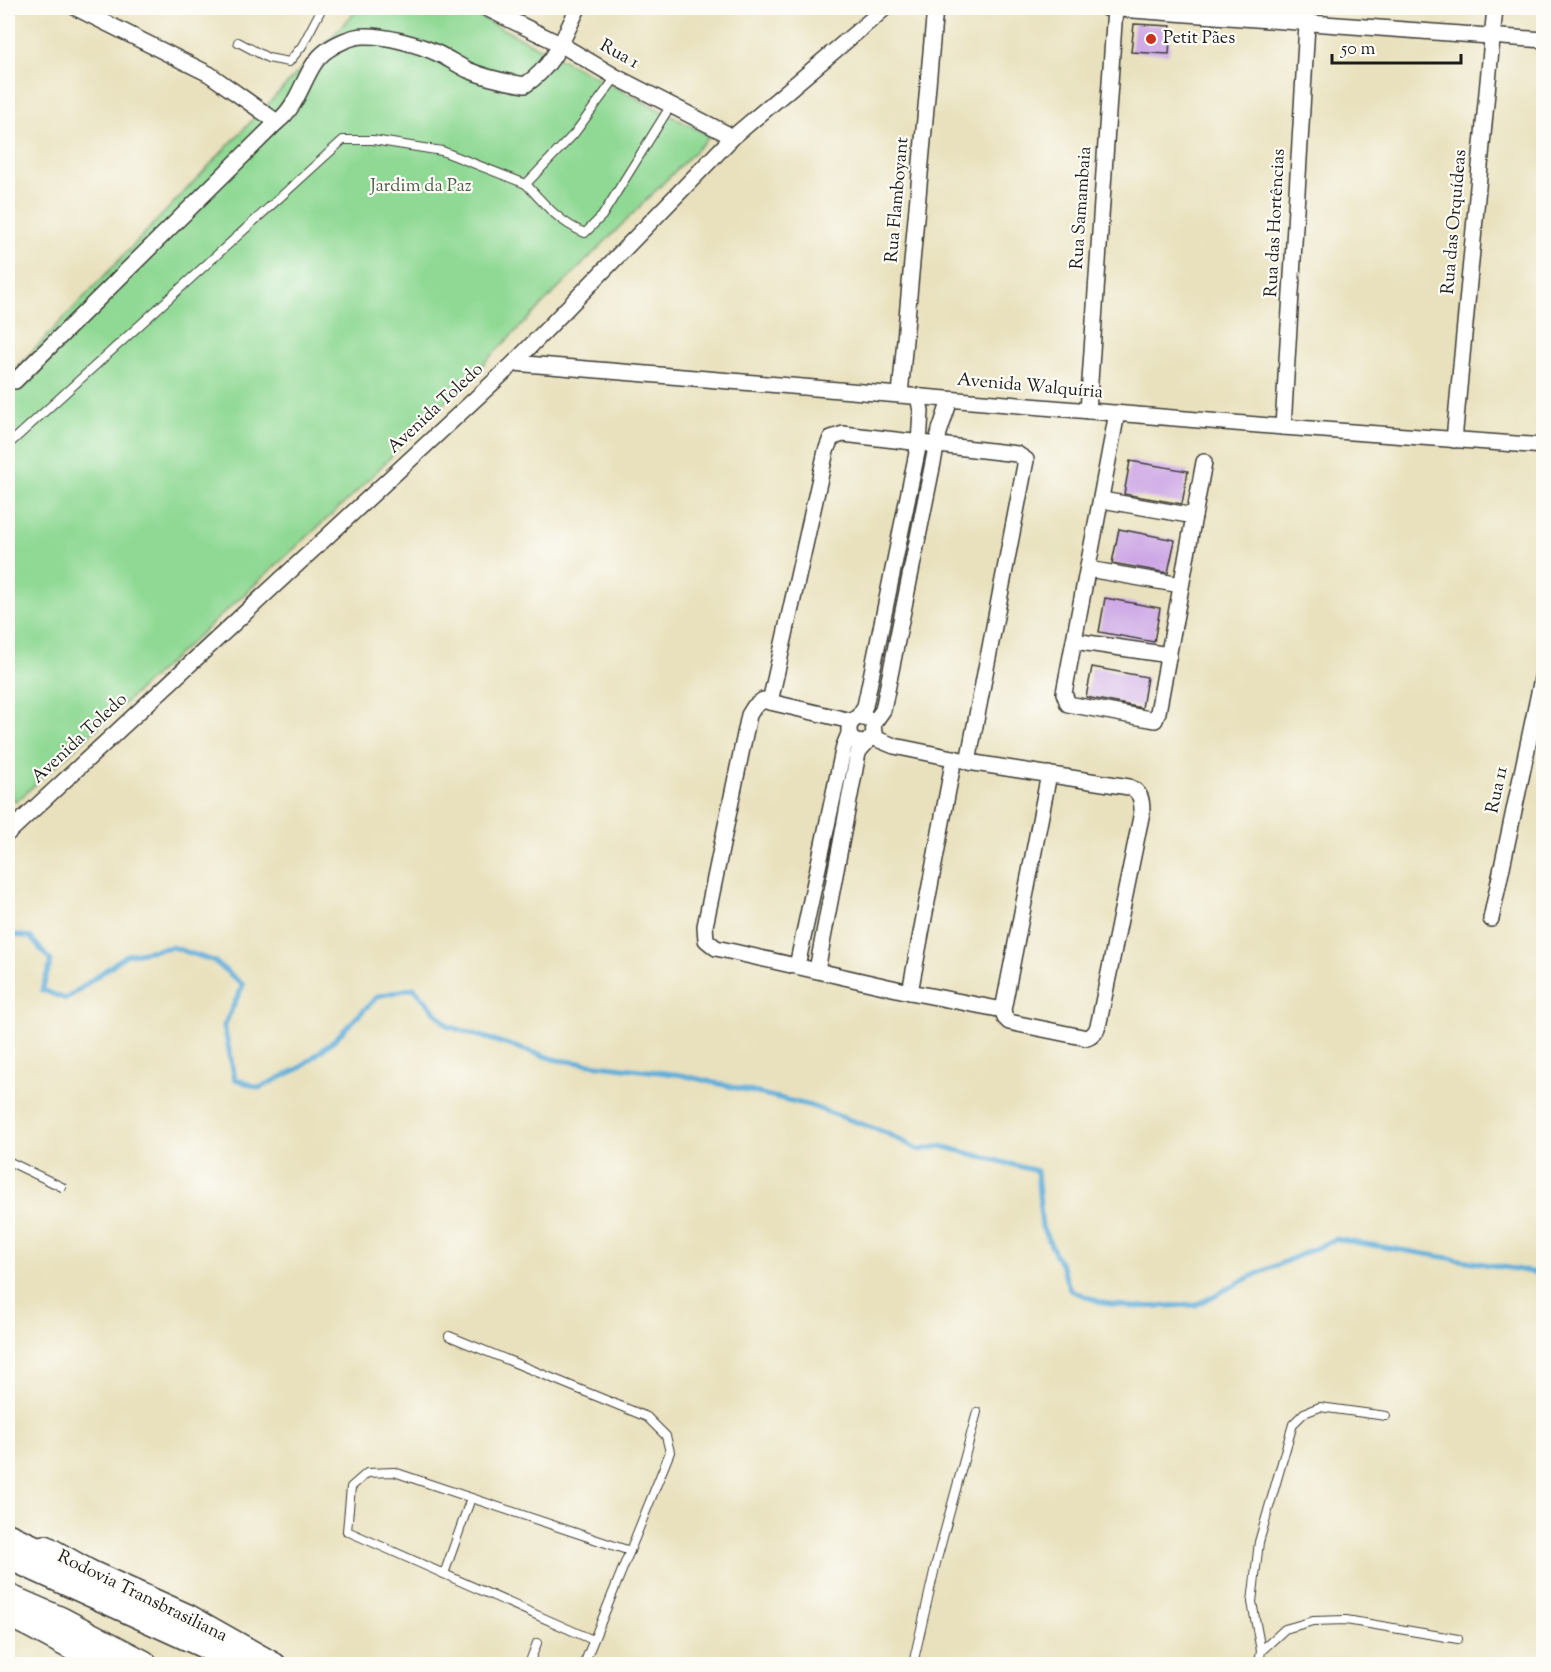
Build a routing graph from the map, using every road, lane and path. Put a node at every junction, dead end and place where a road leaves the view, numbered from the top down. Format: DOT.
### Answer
graph roads {
  1 [pos="76,8"];
  2 [pos="321,8"];
  3 [pos="486,8"];
  4 [pos="578,8"];
  5 [pos="885,8"];
  6 [pos="935,8"];
  7 [pos="1107,8"];
  8 [pos="1115,8"];
  9 [pos="1495,8"];
  10 [pos="1307,14"];
  11 [pos="1492,36"];
  12 [pos="1544,40"];
  13 [pos="238,42"];
  14 [pos="560,44"];
  15 [pos="616,77"];
  16 [pos="671,104"];
  17 [pos="277,122"];
  18 [pos="733,136"];
  19 [pos="526,184"];
  20 [pos="514,363"];
  21 [pos="15,381"];
  22 [pos="900,395"];
  23 [pos="918,396"];
  24 [pos="950,400"];
  25 [pos="1088,411"];
  26 [pos="1118,413"];
  27 [pos="1283,427"];
  28 [pos="1454,440"];
  29 [pos="919,443"];
  30 [pos="8,445"];
  31 [pos="937,446"];
  32 [pos="1544,446"];
  33 [pos="1204,462"];
  34 [pos="1102,500"];
  35 [pos="1194,516"];
  36 [pos="1088,569"];
  37 [pos="1181,585"];
  38 [pos="1074,641"];
  39 [pos="1168,655"];
  40 [pos="1544,669"];
  41 [pos="770,702"];
  42 [pos="852,724"];
  43 [pos="870,735"];
  44 [pos="961,760"];
  45 [pos="1049,774"];
  46 [pos="8,833"];
  47 [pos="1491,919"];
  48 [pos="797,966"];
  49 [pos="817,970"];
  50 [pos="909,992"];
  51 [pos="1003,1010"];
  52 [pos="8,1161"];
  53 [pos="62,1187"];
  54 [pos="449,1336"];
  55 [pos="977,1412"];
  56 [pos="1386,1416"];
  57 [pos="471,1498"];
  58 [pos="8,1534"];
  59 [pos="45,1549"];
  60 [pos="630,1551"];
  61 [pos="8,1555"];
  62 [pos="444,1574"];
  63 [pos="8,1598"];
  64 [pos="8,1603"];
  65 [pos="8,1616"];
  66 [pos="1458,1639"];
  67 [pos="593,1640"];
  68 [pos="537,1643"];
  69 [pos="206,1645"];
  70 [pos="1261,1651"];
  71 [pos="98,1664"];
  72 [pos="120,1665"];
  73 [pos="143,1665"];
  74 [pos="236,1665"];
  75 [pos="275,1665"];
  76 [pos="529,1665"];
  77 [pos="584,1665"];
  78 [pos="913,1665"];
  79 [pos="1259,1665"];
  1 -- 17 [label="street"];
  2 -- 13 [label="lane"];
  3 -- 14 [label="street, Rua 1"];
  4 -- 14 [label="street"];
  5 -- 18 [label="street, Avenida Toledo"];
  6 -- 22 [label="street, Rua Flamboyant"];
  7 -- 8 [label="street"];
  8 -- 10 [label="street"];
  8 -- 25 [label="street, Rua Samambaia"];
  9 -- 11 [label="street, Rua das Orquídeas"];
  10 -- 11 [label="street"];
  10 -- 27 [label="street, Rua das Hortências"];
  11 -- 12 [label="street"];
  11 -- 28 [label="street, Rua das Orquídeas"];
  14 -- 15 [label="street, Rua 1"];
  14 -- 17 [label="street"];
  15 -- 16 [label="street, Rua 1"];
  15 -- 19 [label="lane"];
  16 -- 18 [label="street, Rua 1"];
  16 -- 19 [label="lane"];
  17 -- 21 [label="street"];
  18 -- 20 [label="street, Avenida Toledo"];
  19 -- 30 [label="lane"];
  20 -- 22 [label="street, Avenida Walquíria"];
  20 -- 46 [label="street, Avenida Toledo"];
  22 -- 23 [label="street, Avenida Walquíria"];
  23 -- 24 [label="street, Avenida Walquíria"];
  23 -- 29 [label="street"];
  24 -- 25 [label="street, Avenida Walquíria"];
  24 -- 31 [label="street"];
  25 -- 26 [label="street, Avenida Walquíria"];
  26 -- 27 [label="street, Avenida Walquíria"];
  26 -- 34 [label="street"];
  27 -- 28 [label="street, Avenida Walquíria"];
  28 -- 32 [label="street, Avenida Walquíria"];
  29 -- 31 [label="street"];
  29 -- 41 [label="street"];
  29 -- 42 [label="street"];
  31 -- 43 [label="street"];
  31 -- 44 [label="street"];
  33 -- 35 [label="street"];
  34 -- 35 [label="street"];
  34 -- 36 [label="street"];
  35 -- 37 [label="street"];
  36 -- 37 [label="street"];
  36 -- 38 [label="street"];
  37 -- 39 [label="street"];
  38 -- 39 [label="street"];
  38 -- 39 [label="street"];
  40 -- 47 [label="street, Rua 11"];
  41 -- 42 [label="street"];
  41 -- 48 [label="street"];
  42 -- 43 [label="street"];
  42 -- 43 [label="street"];
  42 -- 48 [label="street"];
  43 -- 44 [label="street"];
  43 -- 49 [label="street"];
  44 -- 45 [label="street"];
  44 -- 50 [label="street"];
  45 -- 51 [label="street"];
  45 -- 51 [label="street"];
  48 -- 49 [label="street"];
  49 -- 50 [label="street"];
  50 -- 51 [label="street"];
  52 -- 53 [label="lane"];
  54 -- 60 [label="lane"];
  55 -- 78 [label="lane"];
  56 -- 70 [label="lane"];
  57 -- 60 [label="lane"];
  57 -- 62 [label="lane"];
  57 -- 62 [label="lane"];
  58 -- 59 [label="main road, Rodovia Transbrasiliana"];
  59 -- 69 [label="highway"];
  59 -- 75 [label="main road, Rodovia Transbrasiliana"];
  60 -- 67 [label="lane"];
  61 -- 69 [label="highway, Rodovia Transbrasiliana"];
  62 -- 67 [label="lane"];
  63 -- 73 [label="highway"];
  64 -- 72 [label="highway"];
  65 -- 71 [label="main road"];
  66 -- 70 [label="lane"];
  67 -- 77 [label="lane"];
  68 -- 76 [label="lane"];
  69 -- 74 [label="highway, Rodovia Transbrasiliana"];
  70 -- 79 [label="lane"];
}
